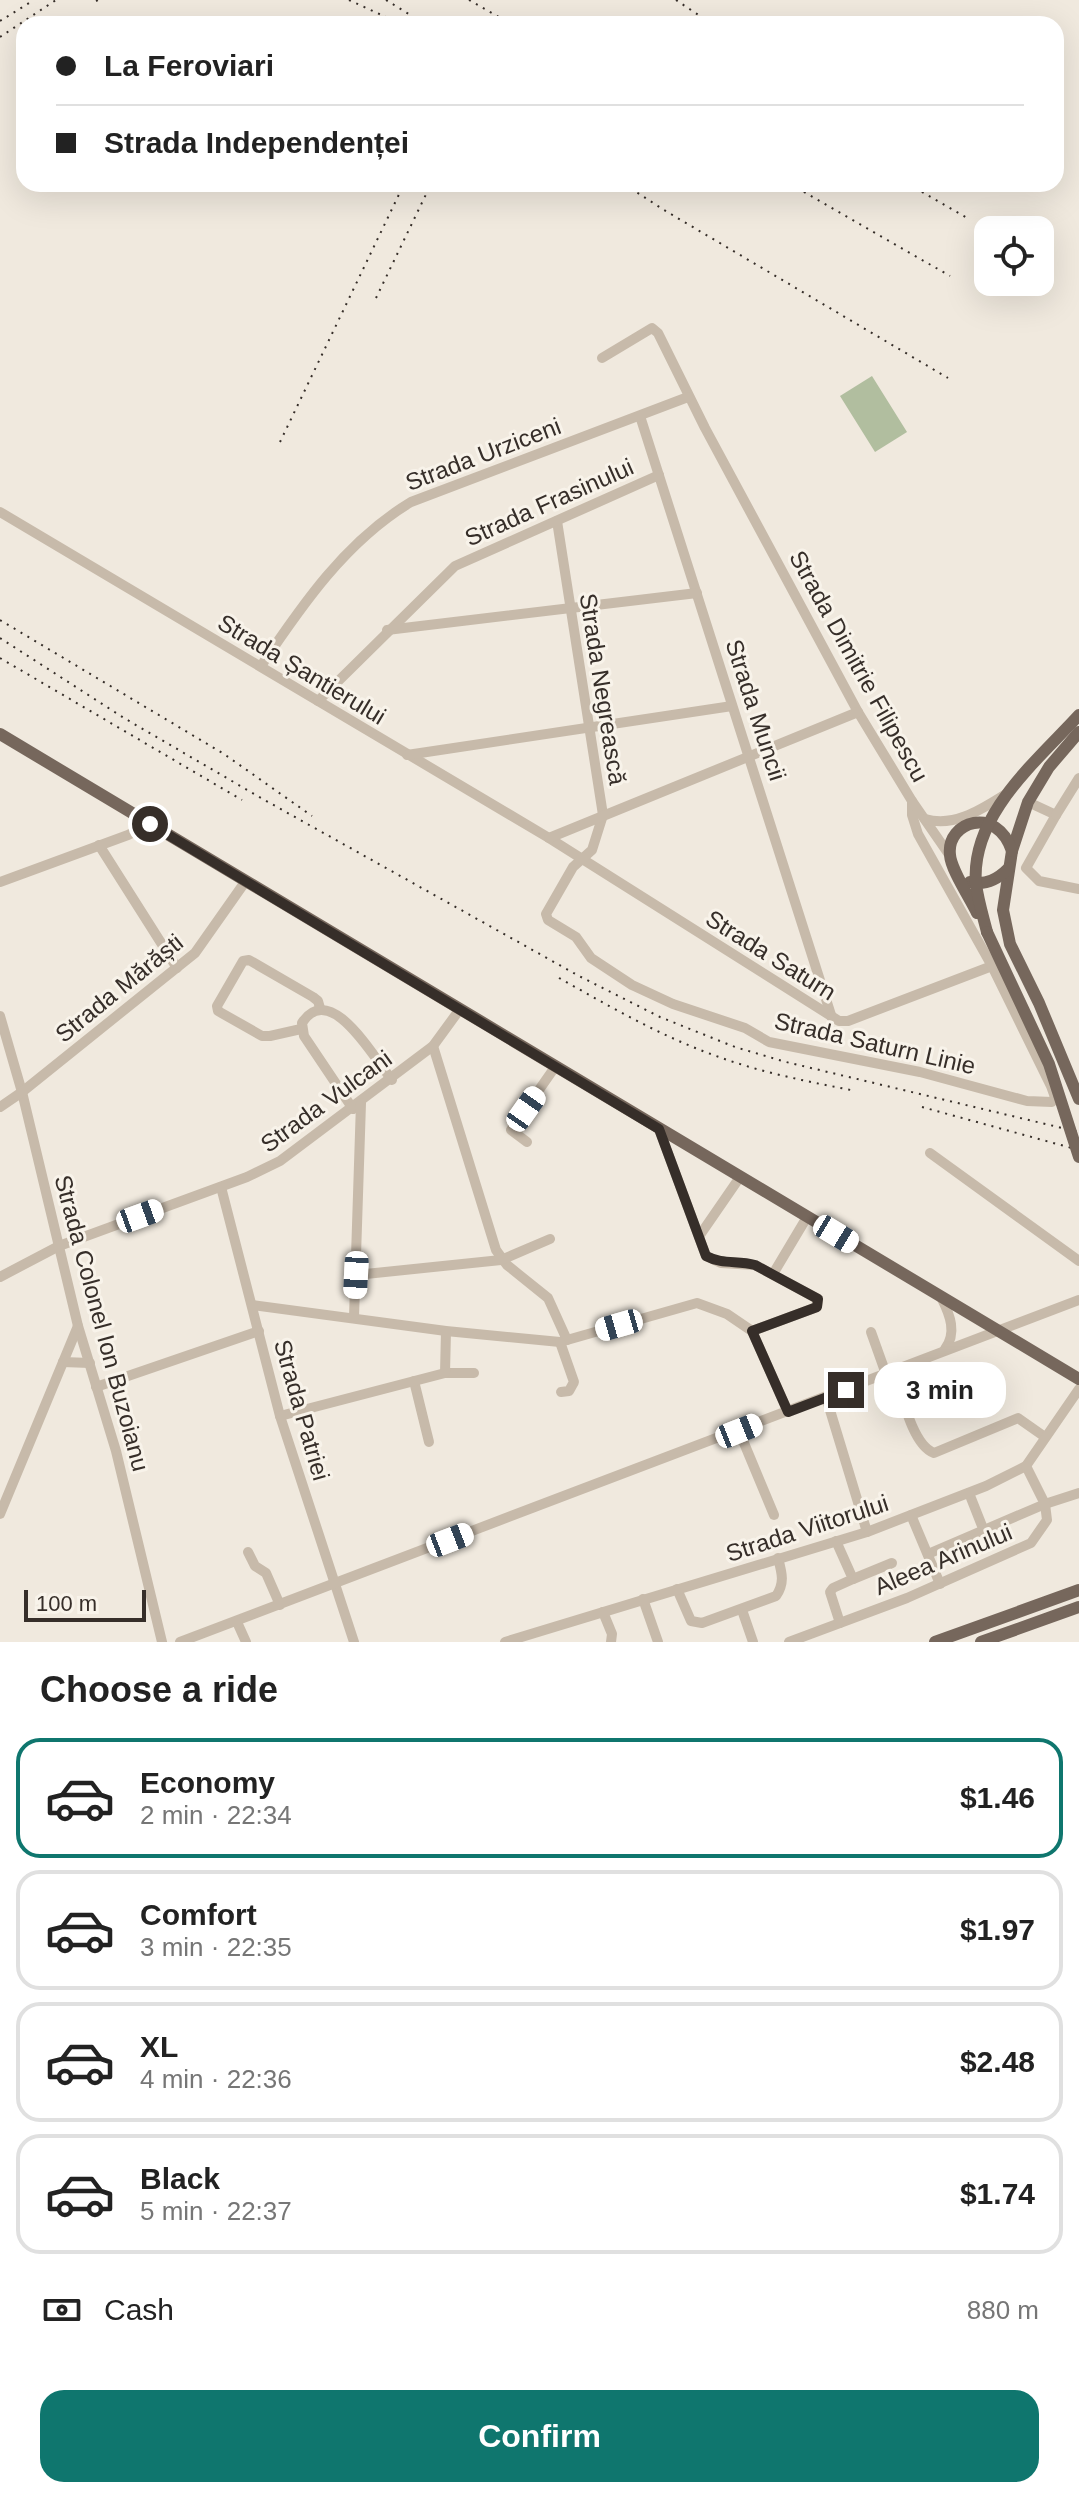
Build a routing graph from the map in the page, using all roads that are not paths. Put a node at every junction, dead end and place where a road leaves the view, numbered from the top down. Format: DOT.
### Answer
graph roads {
  1 [pos="602,358"];
  2 [pos="688,397"];
  3 [pos="640,416"];
  4 [pos="659,475"];
  5 [pos="0,512"];
  6 [pos="557,521"];
  7 [pos="697,593"];
  8 [pos="570,609"];
  9 [pos="387,630"];
  10 [pos="261,666"];
  11 [pos="318,701"];
  12 [pos="732,706"];
  13 [pos="858,712"];
  14 [pos="1079,715"];
  15 [pos="589,726"];
  16 [pos="1079,732"];
  17 [pos="0,734"];
  18 [pos="407,755"];
  19 [pos="750,756"];
  20 [pos="1079,778"];
  21 [pos="1011,791"];
  22 [pos="1074,793"];
  23 [pos="912,801"];
  24 [pos="1028,802"];
  25 [pos="603,815"];
  26 [pos="1056,815"];
  27 [pos="925,819"];
  28 [pos="951,819"];
  29 [pos="975,823"];
  30 [pos="989,823"];
  31 [pos="150,824"];
  32 [pos="549,838"];
  33 [pos="99,845"];
  34 [pos="1012,851"];
  35 [pos="950,856"];
  36 [pos="584,860"];
  37 [pos="1009,868"];
  38 [pos="959,874"];
  39 [pos="0,882"];
  40 [pos="245,882"];
  41 [pos="976,883"];
  42 [pos="1079,889"];
  43 [pos="987,932"];
  44 [pos="576,937"];
  45 [pos="992,966"];
  46 [pos="177,968"];
  47 [pos="320,1008"];
  48 [pos="460,1009"];
  49 [pos="0,1016"];
  50 [pos="832,1018"];
  51 [pos="301,1029"];
  52 [pos="433,1046"];
  53 [pos="555,1067"];
  54 [pos="392,1080"];
  55 [pos="22,1092"];
  56 [pos="1079,1099"];
  57 [pos="1048,1103"];
  58 [pos="357,1106"];
  59 [pos="0,1107"];
  60 [pos="659,1129"];
  61 [pos="527,1142"];
  62 [pos="930,1153"];
  63 [pos="1079,1157"];
  64 [pos="740,1177"];
  65 [pos="221,1187"];
  66 [pos="807,1217"];
  67 [pos="700,1235"];
  68 [pos="550,1239"];
  69 [pos="59,1246"];
  70 [pos="501,1260"];
  71 [pos="1079,1261"];
  72 [pos="773,1274"];
  73 [pos="356,1275"];
  74 [pos="0,1277"];
  75 [pos="942,1299"];
  76 [pos="1079,1300"];
  77 [pos="252,1305"];
  78 [pos="354,1317"];
  79 [pos="78,1326"];
  80 [pos="259,1331"];
  81 [pos="446,1331"];
  82 [pos="752,1331"];
  83 [pos="998,1331"];
  84 [pos="871,1332"];
  85 [pos="564,1341"];
  86 [pos="943,1350"];
  87 [pos="63,1362"];
  88 [pos="90,1363"];
  89 [pos="445,1373"];
  90 [pos="474,1373"];
  91 [pos="890,1373"];
  92 [pos="1079,1379"];
  93 [pos="414,1381"];
  94 [pos="96,1387"];
  95 [pos="1079,1389"];
  96 [pos="561,1392"];
  97 [pos="826,1397"];
  98 [pos="788,1412"];
  99 [pos="280,1416"];
  100 [pos="739,1431"];
  101 [pos="1045,1437"];
  102 [pos="429,1442"];
  103 [pos="1026,1466"];
  104 [pos="969,1493"];
  105 [pos="1079,1493"];
  106 [pos="1045,1504"];
  107 [pos="0,1514"];
  108 [pos="774,1515"];
  109 [pos="911,1515"];
  110 [pos="984,1531"];
  111 [pos="867,1532"];
  112 [pos="836,1541"];
  113 [pos="248,1552"];
  114 [pos="928,1554"];
  115 [pos="778,1558"];
  116 [pos="892,1563"];
  117 [pos="853,1579"];
  118 [pos="335,1584"];
  119 [pos="940,1584"];
  120 [pos="677,1589"];
  121 [pos="1079,1590"];
  122 [pos="643,1599"];
  123 [pos="1079,1607"];
  124 [pos="278,1609"];
  125 [pos="742,1610"];
  126 [pos="603,1612"];
  127 [pos="237,1622"];
  128 [pos="840,1623"];
  129 [pos="162,1642"];
  130 [pos="180,1642"];
  131 [pos="246,1642"];
  132 [pos="354,1642"];
  133 [pos="505,1642"];
  134 [pos="611,1642"];
  135 [pos="658,1642"];
  136 [pos="753,1642"];
  137 [pos="789,1642"];
  138 [pos="935,1642"];
  139 [pos="981,1642"];
  1 -- 2 [label="street, Strada Dimitrie Filipescu"];
  2 -- 3 [label="street, Strada Urziceni"];
  2 -- 13 [label="street, Strada Dimitrie Filipescu"];
  3 -- 4 [label="street, Strada Muncii"];
  3 -- 10 [label="street, Strada Urziceni"];
  4 -- 6 [label="street, Strada Frasinului"];
  4 -- 7 [label="street, Strada Muncii"];
  5 -- 10 [label="street, Strada Șantierului"];
  6 -- 8 [label="street, Strada Negrească"];
  6 -- 9 [label="street, Strada Frasinului"];
  7 -- 8 [label="street"];
  7 -- 12 [label="street, Strada Muncii"];
  8 -- 9 [label="street"];
  8 -- 15 [label="street, Strada Negrească"];
  9 -- 11 [label="street, Strada Frasinului"];
  10 -- 11 [label="street, Strada Șantierului"];
  11 -- 18 [label="street, Strada Șantierului"];
  12 -- 15 [label="street"];
  12 -- 19 [label="street, Strada Muncii"];
  13 -- 19 [label="street"];
  13 -- 23 [label="street, Strada Dimitrie Filipescu"];
  14 -- 21 [label="main road"];
  15 -- 18 [label="street"];
  15 -- 25 [label="street, Strada Negrească"];
  16 -- 24 [label="main road"];
  17 -- 31 [label="main road"];
  18 -- 32 [label="street, Strada Șantierului"];
  19 -- 25 [label="street"];
  19 -- 50 [label="street, Strada Muncii"];
  20 -- 22 [label="street"];
  21 -- 28 [label="street"];
  21 -- 30 [label="main road"];
  22 -- 26 [label="street"];
  23 -- 27 [label="street"];
  23 -- 45 [label="street, Strada Dimitrie Filipescu"];
  24 -- 26 [label="street"];
  24 -- 34 [label="main road"];
  25 -- 32 [label="street"];
  25 -- 36 [label="street, Strada Negrească"];
  26 -- 42 [label="street"];
  27 -- 28 [label="street"];
  27 -- 35 [label="street"];
  28 -- 29 [label="street"];
  29 -- 30 [label="main road"];
  29 -- 35 [label="main road"];
  30 -- 34 [label="main road"];
  30 -- 41 [label="main road"];
  31 -- 33 [label="street"];
  31 -- 40 [label="main road"];
  32 -- 36 [label="street, Strada Șantierului"];
  33 -- 39 [label="street"];
  33 -- 46 [label="street"];
  34 -- 37 [label="main road"];
  35 -- 38 [label="main road"];
  36 -- 44 [label="street, Strada Negrească"];
  36 -- 50 [label="street, Strada Saturn"];
  37 -- 41 [label="main road"];
  37 -- 56 [label="main road"];
  38 -- 41 [label="main road"];
  38 -- 43 [label="main road"];
  40 -- 46 [label="street, Strada Mărăști"];
  40 -- 48 [label="main road"];
  41 -- 43 [label="main road"];
  43 -- 63 [label="main road, bridge"];
  44 -- 57 [label="street, Strada Saturn Linie"];
  45 -- 50 [label="street, Strada Saturn"];
  45 -- 57 [label="street, Strada Dimitrie Filipescu"];
  46 -- 55 [label="street, Strada Mărăști"];
  47 -- 51 [label="street"];
  47 -- 51 [label="street"];
  47 -- 54 [label="street"];
  48 -- 52 [label="street, Strada Vulcani"];
  48 -- 53 [label="main road"];
  49 -- 55 [label="street, Strada Colonel Ion Buzoianu"];
  51 -- 58 [label="street"];
  52 -- 54 [label="street, Strada Vulcani"];
  52 -- 70 [label="street"];
  53 -- 60 [label="main road"];
  53 -- 61 [label="street"];
  54 -- 58 [label="street, Strada Vulcani"];
  55 -- 59 [label="street, Strada Mărăști"];
  55 -- 69 [label="street, Strada Colonel Ion Buzoianu"];
  58 -- 65 [label="street, Strada Vulcani"];
  58 -- 73 [label="street"];
  60 -- 64 [label="main road"];
  60 -- 67 [label="street"];
  62 -- 71 [label="street"];
  64 -- 66 [label="main road"];
  64 -- 67 [label="street"];
  65 -- 69 [label="street, Strada Vulcani"];
  65 -- 77 [label="street, Strada Patriei"];
  66 -- 72 [label="street"];
  66 -- 75 [label="main road"];
  67 -- 72 [label="street"];
  68 -- 70 [label="street"];
  69 -- 74 [label="street, Strada Vulcani"];
  69 -- 79 [label="street, Strada Colonel Ion Buzoianu"];
  70 -- 73 [label="street"];
  70 -- 85 [label="street"];
  72 -- 82 [label="street"];
  73 -- 78 [label="street"];
  75 -- 83 [label="main road"];
  75 -- 86 [label="street"];
  76 -- 83 [label="street"];
  77 -- 78 [label="street"];
  77 -- 80 [label="street, Strada Patriei"];
  78 -- 81 [label="street"];
  79 -- 87 [label="street"];
  79 -- 88 [label="street, Strada Colonel Ion Buzoianu"];
  80 -- 94 [label="street"];
  80 -- 99 [label="street, Strada Patriei"];
  81 -- 85 [label="street"];
  81 -- 89 [label="street"];
  82 -- 85 [label="street"];
  82 -- 98 [label="street"];
  83 -- 86 [label="street"];
  83 -- 92 [label="main road"];
  84 -- 91 [label="street"];
  85 -- 96 [label="street"];
  86 -- 91 [label="street"];
  87 -- 88 [label="street"];
  87 -- 107 [label="street"];
  88 -- 94 [label="street, Strada Colonel Ion Buzoianu"];
  89 -- 90 [label="street"];
  89 -- 93 [label="street"];
  91 -- 97 [label="street"];
  91 -- 101 [label="street"];
  93 -- 99 [label="street"];
  93 -- 102 [label="street"];
  94 -- 129 [label="street, Strada Colonel Ion Buzoianu"];
  95 -- 101 [label="street"];
  97 -- 98 [label="street"];
  97 -- 111 [label="street"];
  98 -- 100 [label="street"];
  99 -- 118 [label="street, Strada Patriei"];
  100 -- 108 [label="street"];
  100 -- 118 [label="street"];
  101 -- 103 [label="street"];
  103 -- 104 [label="street, Strada Viitorului"];
  103 -- 106 [label="street"];
  104 -- 109 [label="street, Strada Viitorului"];
  104 -- 110 [label="street"];
  105 -- 106 [label="street"];
  106 -- 110 [label="street"];
  106 -- 119 [label="street, Aleea Arinului"];
  109 -- 111 [label="street, Strada Viitorului"];
  109 -- 114 [label="street"];
  110 -- 114 [label="street"];
  111 -- 112 [label="street, Strada Viitorului"];
  112 -- 115 [label="street, Strada Viitorului"];
  112 -- 117 [label="street"];
  113 -- 124 [label="street"];
  114 -- 119 [label="street"];
  115 -- 120 [label="street, Strada Viitorului"];
  115 -- 125 [label="street"];
  116 -- 117 [label="street"];
  117 -- 128 [label="street"];
  118 -- 124 [label="street"];
  118 -- 132 [label="street, Strada Patriei"];
  119 -- 128 [label="street, Aleea Arinului"];
  120 -- 122 [label="street, Strada Viitorului"];
  120 -- 125 [label="street"];
  121 -- 138 [label="main road"];
  122 -- 126 [label="street, Strada Viitorului"];
  122 -- 135 [label="street"];
  123 -- 139 [label="main road"];
  124 -- 127 [label="street"];
  125 -- 136 [label="street"];
  126 -- 133 [label="street, Strada Viitorului"];
  126 -- 134 [label="street"];
  127 -- 130 [label="street"];
  127 -- 131 [label="street"];
  128 -- 137 [label="street, Aleea Arinului"];
}
